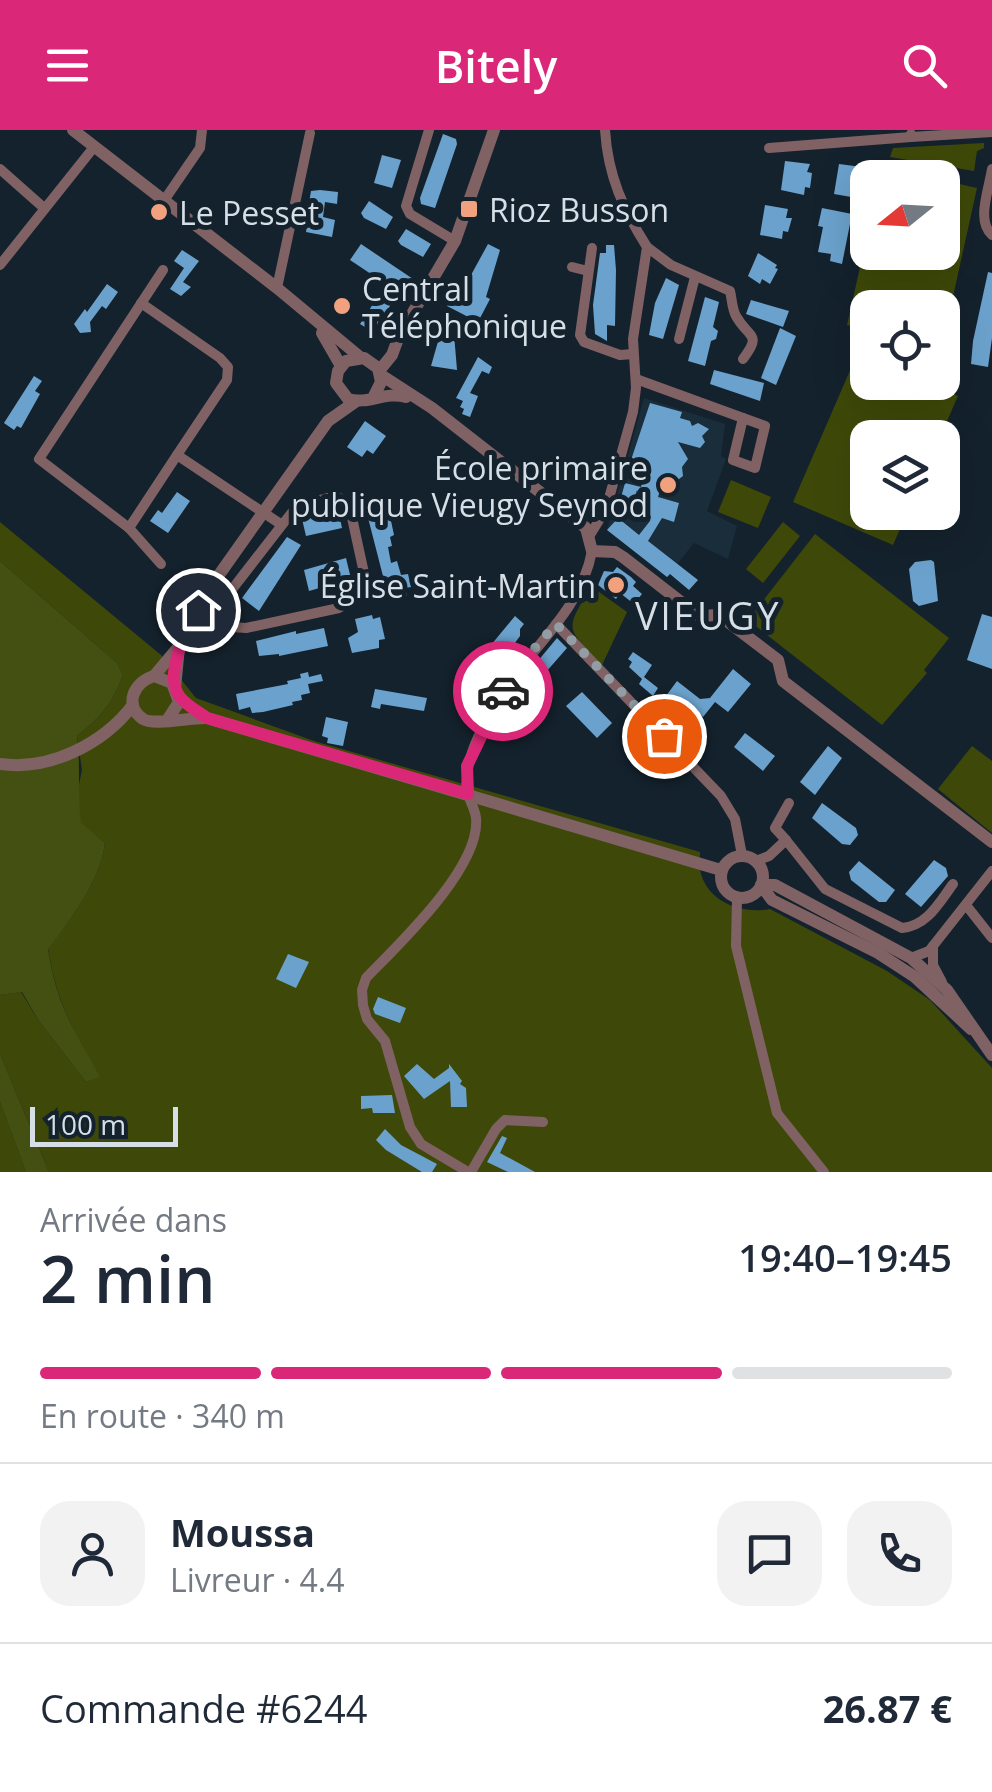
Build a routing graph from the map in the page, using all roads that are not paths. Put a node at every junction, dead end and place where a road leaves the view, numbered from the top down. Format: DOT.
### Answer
graph roads {
  1 [pos="72,130"];
  2 [pos="202,130"];
  3 [pos="429,130"];
  4 [pos="494,130"];
  5 [pos="605,130"];
  6 [pos="310,132"];
  7 [pos="992,132"];
  8 [pos="910,134"];
  9 [pos="94,146"];
  10 [pos="770,148"];
  11 [pos="0,169"];
  12 [pos="992,169"];
  13 [pos="163,202"];
  14 [pos="44,208"];
  15 [pos="992,235"];
  16 [pos="455,241"];
  17 [pos="592,248"];
  18 [pos="647,248"];
  19 [pos="0,265"];
  20 [pos="572,266"];
  21 [pos="162,270"];
  22 [pos="588,271"];
  23 [pos="695,277"];
  24 [pos="277,288"];
  25 [pos="141,303"];
  26 [pos="313,318"];
  27 [pos="399,336"];
  28 [pos="679,339"];
  29 [pos="633,354"];
  30 [pos="364,358"];
  31 [pos="743,359"];
  32 [pos="341,366"];
  33 [pos="380,373"];
  34 [pos="636,379"];
  35 [pos="338,388"];
  36 [pos="374,396"];
  37 [pos="418,400"];
  38 [pos="354,402"];
  39 [pos="743,418"];
  40 [pos="328,422"];
  41 [pos="177,455"];
  42 [pos="262,514"];
  43 [pos="282,525"];
  44 [pos="129,528"];
  45 [pos="590,536"];
  46 [pos="592,551"];
  47 [pos="161,564"];
  48 [pos="556,624"];
  49 [pos="180,644"];
  50 [pos="154,676"];
  51 [pos="177,692"];
  52 [pos="133,704"];
  53 [pos="207,718"];
  54 [pos="168,719"];
  55 [pos="145,720"];
  56 [pos="105,732"];
  57 [pos="0,764"];
  58 [pos="468,794"];
  59 [pos="789,803"];
  60 [pos="786,840"];
  61 [pos="992,842"];
  62 [pos="742,856"];
  63 [pos="756,861"];
  64 [pos="722,870"];
  65 [pos="992,871"];
  66 [pos="953,884"];
  67 [pos="761,885"];
  68 [pos="737,898"];
  69 [pos="966,905"];
  70 [pos="992,938"];
  71 [pos="934,945"];
  72 [pos="878,953"];
  73 [pos="911,958"];
  74 [pos="947,990"];
  75 [pos="972,1029"];
  76 [pos="992,1055"];
  77 [pos="543,1122"];
  78 [pos="469,1172"];
  79 [pos="824,1172"];
  1 -- 9 [label="street"];
  2 -- 13 [label="street"];
  3 -- 16 [label="street"];
  4 -- 16 [label="street"];
  5 -- 18 [label="street"];
  6 -- 24 [label="street"];
  7 -- 8 [label="street"];
  8 -- 10 [label="street"];
  9 -- 13 [label="street"];
  9 -- 14 [label="street"];
  11 -- 14 [label="street"];
  12 -- 15 [label="street"];
  13 -- 24 [label="street"];
  14 -- 19 [label="street"];
  16 -- 27 [label="street"];
  17 -- 22 [label="street"];
  18 -- 23 [label="street"];
  18 -- 29 [label="street"];
  20 -- 22 [label="street"];
  21 -- 25 [label="street"];
  22 -- 29 [label="street"];
  23 -- 28 [label="street"];
  23 -- 31 [label="street"];
  24 -- 26 [label="street"];
  25 -- 41 [label="street"];
  25 -- 44 [label="street"];
  26 -- 30 [label="street"];
  26 -- 32 [label="street"];
  27 -- 30 [label="street"];
  27 -- 33 [label="street"];
  29 -- 34 [label="street"];
  30 -- 32 [label="street"];
  30 -- 33 [label="street"];
  32 -- 35 [label="street"];
  33 -- 36 [label="street"];
  33 -- 37 [label="street"];
  34 -- 39 [label="street"];
  34 -- 45 [label="street"];
  35 -- 38 [label="street"];
  35 -- 40 [label="street"];
  36 -- 37 [label="street"];
  36 -- 38 [label="street"];
  37 -- 45 [label="street"];
  38 -- 40 [label="street"];
  39 -- 39 [label="street"];
  40 -- 42 [label="street"];
  41 -- 42 [label="street"];
  41 -- 44 [label="street"];
  42 -- 43 [label="street"];
  42 -- 49 [label="street"];
  43 -- 43 [label="street"];
  44 -- 47 [label="street"];
  45 -- 46 [label="street"];
  46 -- 48 [label="street"];
  46 -- 61 [label="street"];
  48 -- 58 [label="street"];
  48 -- 62 [label="street"];
  49 -- 50 [label="street"];
  49 -- 51 [label="street"];
  50 -- 51 [label="street"];
  50 -- 52 [label="street"];
  51 -- 53 [label="street"];
  51 -- 54 [label="street"];
  52 -- 55 [label="street"];
  52 -- 56 [label="street"];
  53 -- 54 [label="street"];
  53 -- 58 [label="street"];
  54 -- 55 [label="street"];
  55 -- 56 [label="street"];
  56 -- 57 [label="street"];
  58 -- 64 [label="street"];
  58 -- 78 [label="street"];
  59 -- 60 [label="street"];
  60 -- 63 [label="street"];
  60 -- 66 [label="street"];
  62 -- 63 [label="street"];
  62 -- 64 [label="street"];
  63 -- 67 [label="street"];
  64 -- 68 [label="street"];
  65 -- 69 [label="street"];
  67 -- 68 [label="street"];
  67 -- 72 [label="street"];
  67 -- 73 [label="street"];
  68 -- 79 [label="street"];
  69 -- 70 [label="street"];
  69 -- 71 [label="street"];
  71 -- 73 [label="street"];
  71 -- 74 [label="street"];
  72 -- 73 [label="street"];
  72 -- 75 [label="street"];
  73 -- 74 [label="street"];
  74 -- 75 [label="street"];
  75 -- 76 [label="street"];
  77 -- 78 [label="street"];
}
